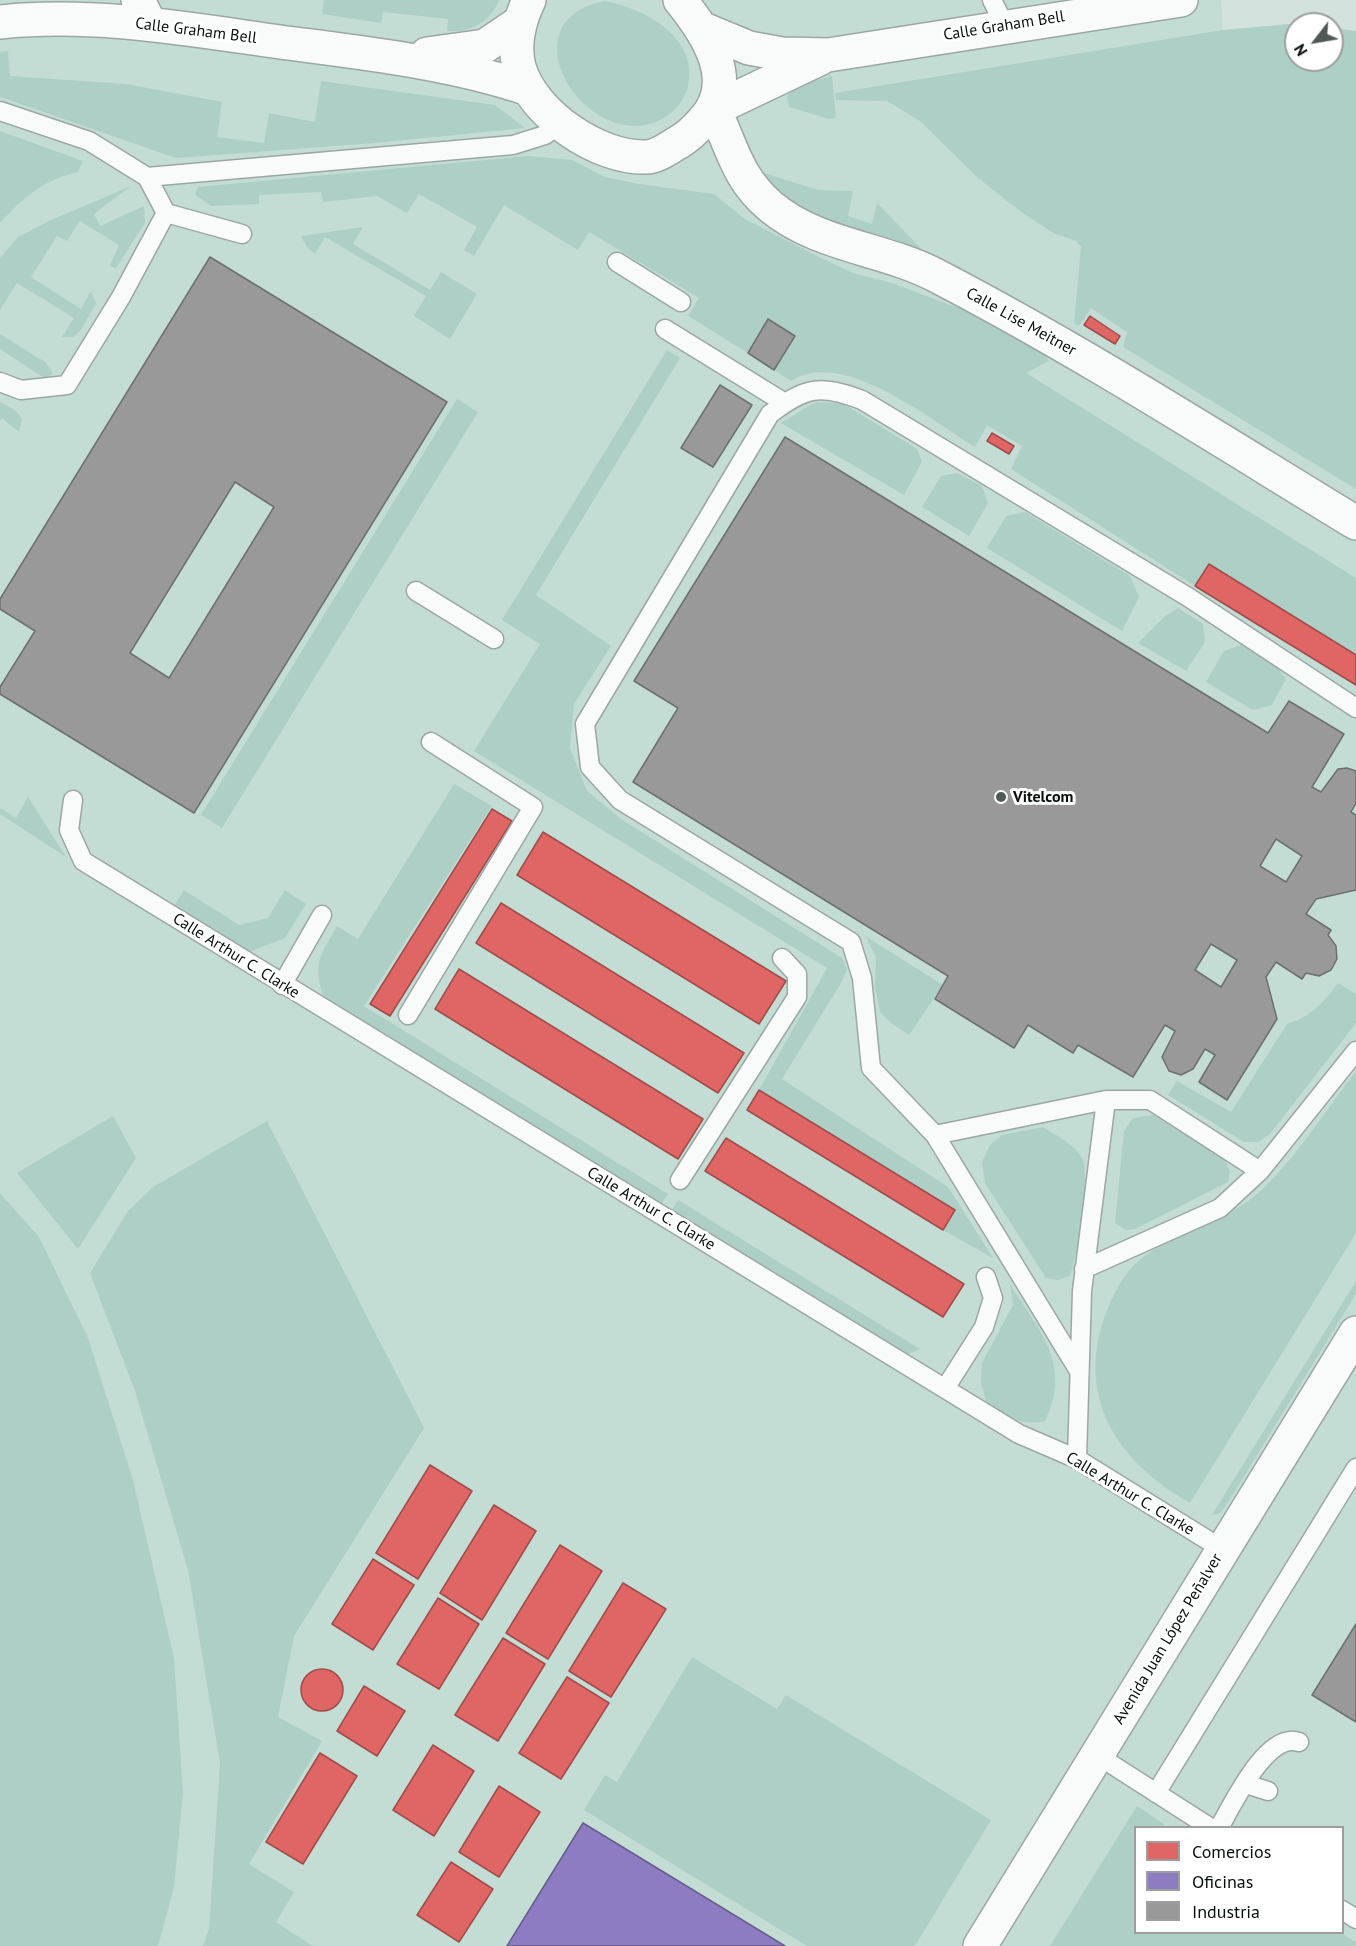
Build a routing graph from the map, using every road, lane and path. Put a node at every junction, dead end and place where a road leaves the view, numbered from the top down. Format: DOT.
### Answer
graph roads {
  1 [pos="680,0"];
  2 [pos="1181,0"];
  3 [pos="524,11"];
  4 [pos="144,12"];
  5 [pos="998,13"];
  6 [pos="0,22"];
  7 [pos="703,29"];
  8 [pos="828,55"];
  9 [pos="392,57"];
  10 [pos="529,88"];
  11 [pos="714,109"];
  12 [pos="0,111"];
  13 [pos="561,123"];
  14 [pos="147,177"];
  15 [pos="166,213"];
  16 [pos="242,234"];
  17 [pos="617,262"];
  18 [pos="681,302"];
  19 [pos="665,329"];
  20 [pos="0,382"];
  21 [pos="785,403"];
  22 [pos="1356,523"];
  23 [pos="416,591"];
  24 [pos="494,639"];
  25 [pos="1356,708"];
  26 [pos="431,742"];
  27 [pos="73,800"];
  28 [pos="322,915"];
  29 [pos="782,958"];
  30 [pos="282,985"];
  31 [pos="408,1016"];
  32 [pos="1356,1052"];
  33 [pos="1106,1100"];
  34 [pos="935,1135"];
  35 [pos="1260,1170"];
  36 [pos="680,1180"];
  37 [pos="1084,1269"];
  38 [pos="986,1277"];
  39 [pos="1356,1333"];
  40 [pos="1079,1371"];
  41 [pos="946,1388"];
  42 [pos="1077,1459"];
  43 [pos="1356,1468"];
  44 [pos="1222,1550"];
  45 [pos="1299,1742"];
  46 [pos="1097,1755"];
  47 [pos="1246,1784"];
  48 [pos="1268,1791"];
  49 [pos="1156,1793"];
  50 [pos="1209,1826"];
  51 [pos="1220,1826"];
  52 [pos="980,1946"];
  1 -- 7 [label="street"];
  2 -- 5 [label="street, Calle Graham Bell"];
  3 -- 9 [label="street, Calle Graham Bell"];
  3 -- 10 [label="street"];
  4 -- 6 [label="street, Calle Graham Bell"];
  4 -- 9 [label="street, Calle Graham Bell"];
  5 -- 8 [label="street, Calle Graham Bell"];
  7 -- 8 [label="street, Calle Graham Bell"];
  7 -- 11 [label="street"];
  8 -- 11 [label="street, Calle Graham Bell"];
  9 -- 10 [label="street, Calle Graham Bell"];
  10 -- 13 [label="street"];
  11 -- 13 [label="street"];
  11 -- 22 [label="street, Calle Lise Meitner"];
  12 -- 14 [label="lane"];
  13 -- 14 [label="lane"];
  14 -- 15 [label="lane"];
  15 -- 16 [label="lane"];
  15 -- 20 [label="lane"];
  17 -- 18 [label="lane"];
  19 -- 21 [label="lane"];
  21 -- 25 [label="lane"];
  21 -- 34 [label="lane"];
  23 -- 24 [label="lane"];
  26 -- 31 [label="lane"];
  27 -- 30 [label="lane, Calle Arthur C. Clarke"];
  28 -- 30 [label="lane"];
  29 -- 36 [label="lane"];
  30 -- 41 [label="lane, Calle Arthur C. Clarke"];
  32 -- 35 [label="lane"];
  33 -- 34 [label="lane"];
  33 -- 35 [label="lane"];
  33 -- 37 [label="lane"];
  34 -- 40 [label="lane"];
  35 -- 37 [label="lane"];
  37 -- 40 [label="lane"];
  38 -- 41 [label="lane"];
  39 -- 44 [label="street, Avenida Juan López Peñalver"];
  40 -- 42 [label="lane"];
  41 -- 42 [label="lane, Calle Arthur C. Clarke"];
  42 -- 44 [label="lane, Calle Arthur C. Clarke"];
  43 -- 49 [label="lane"];
  44 -- 46 [label="street, Avenida Juan López Peñalver"];
  45 -- 47 [label="lane"];
  46 -- 49 [label="lane"];
  46 -- 52 [label="street, Avenida Juan López Peñalver"];
  47 -- 48 [label="lane"];
  47 -- 51 [label="lane"];
  49 -- 50 [label="lane"];
}
